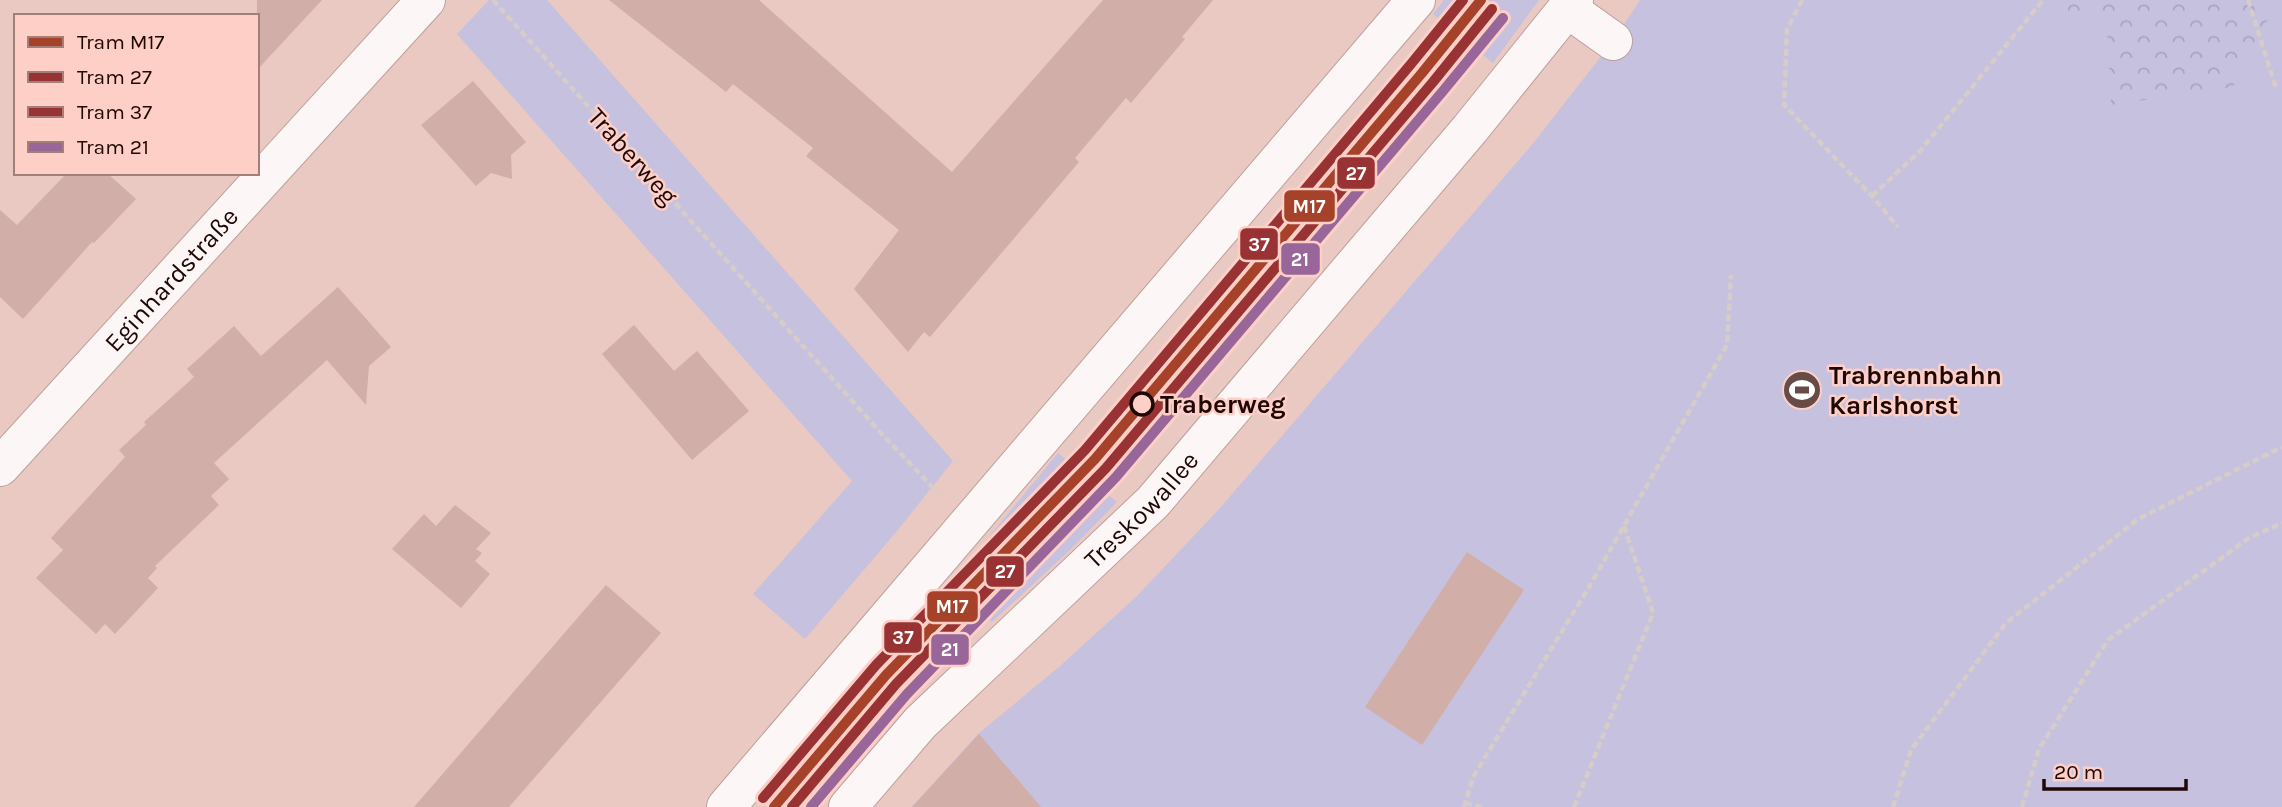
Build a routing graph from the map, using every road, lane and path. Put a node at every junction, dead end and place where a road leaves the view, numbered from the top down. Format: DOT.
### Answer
graph roads {
  1 [pos="426,0"];
  2 [pos="493,0"];
  3 [pos="1416,0"];
  4 [pos="1802,0"];
  5 [pos="2043,0"];
  6 [pos="2248,0"];
  7 [pos="1571,4"];
  8 [pos="1613,41"];
  9 [pos="2276,88"];
  10 [pos="1872,196"];
  11 [pos="1898,227"];
  12 [pos="1731,275"];
  13 [pos="2282,447"];
  14 [pos="0,467"];
  15 [pos="943,498"];
  16 [pos="2282,523"];
  17 [pos="1624,525"];
  18 [pos="1465,805"];
  19 [pos="726,807"];
  20 [pos="848,807"];
  21 [pos="1482,807"];
  22 [pos="1574,807"];
  23 [pos="1893,807"];
  24 [pos="2022,807"];
  1 -- 14 [label="main road, Eginhardstraße"];
  2 -- 15 [label="path, Traberweg"];
  3 -- 19 [label="main road"];
  4 -- 10 [label="path"];
  5 -- 10 [label="path"];
  6 -- 9 [label="path"];
  7 -- 8 [label="main road"];
  7 -- 20 [label="main road, Treskowallee"];
  10 -- 11 [label="path"];
  12 -- 17 [label="path"];
  13 -- 23 [label="path"];
  16 -- 24 [label="path"];
  17 -- 18 [label="path"];
  17 -- 22 [label="path"];
  18 -- 21 [label="path"];
}
